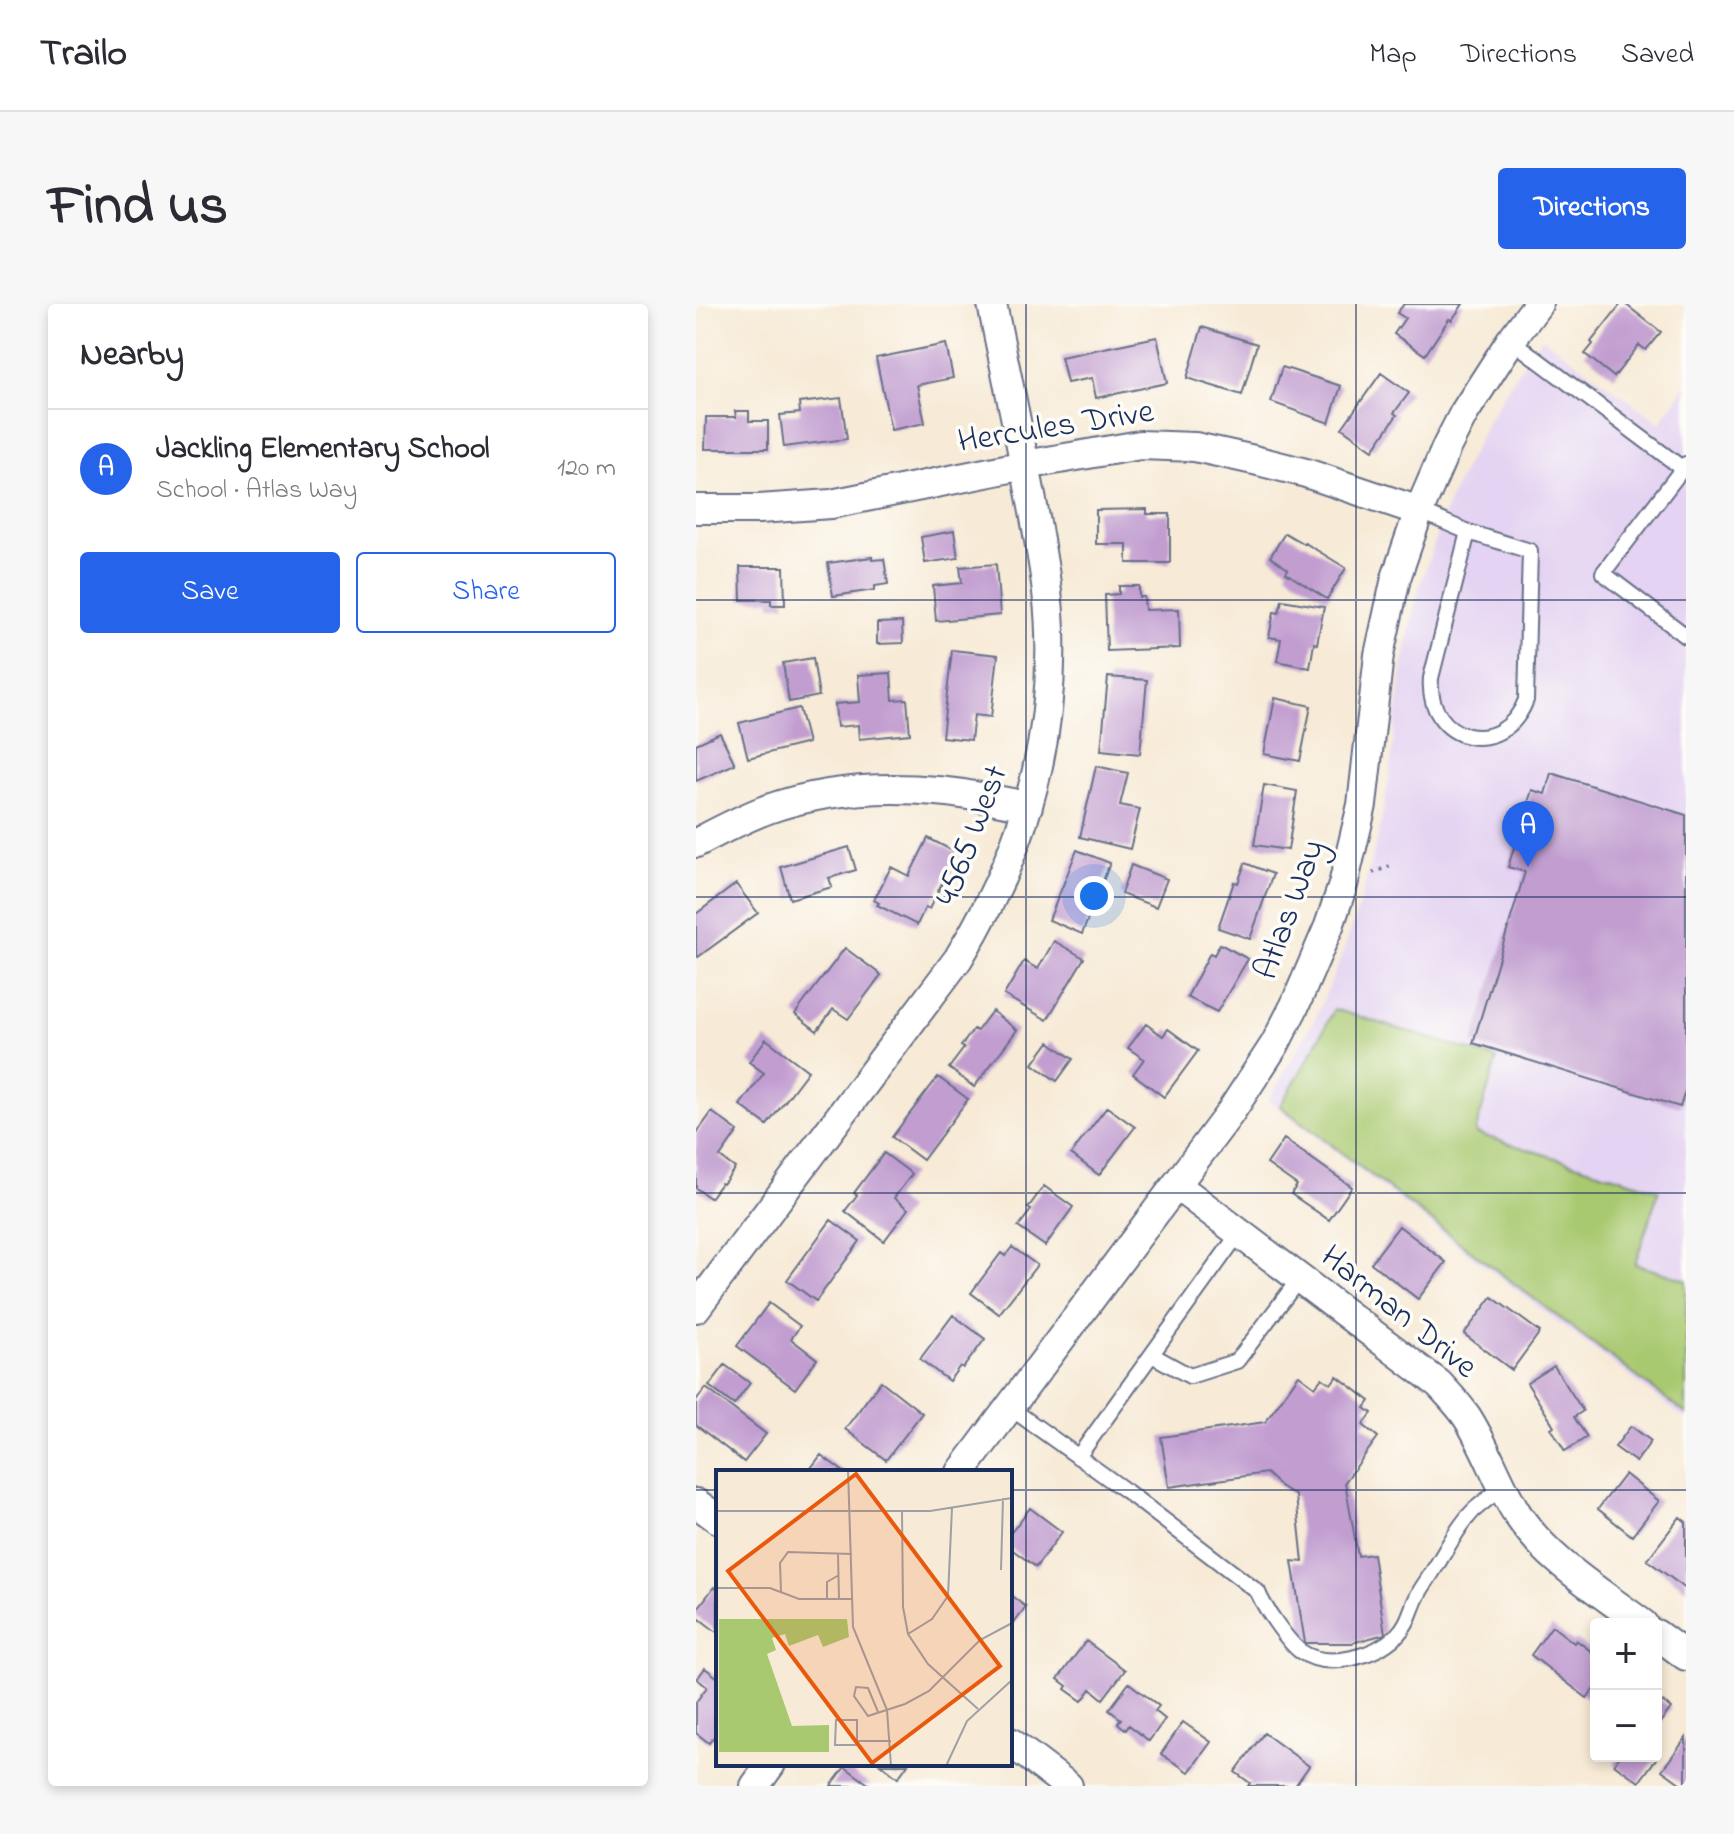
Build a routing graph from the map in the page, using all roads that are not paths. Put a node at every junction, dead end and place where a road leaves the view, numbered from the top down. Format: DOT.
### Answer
graph roads {
  1 [pos="992,304"];
  2 [pos="1538,304"];
  3 [pos="1511,340"];
  4 [pos="1025,465"];
  5 [pos="1684,466"];
  6 [pos="696,509"];
  7 [pos="1419,511"];
  8 [pos="1468,532"];
  9 [pos="1686,636"];
  10 [pos="1028,806"];
  11 [pos="696,843"];
  12 [pos="1176,1185"];
  13 [pos="1239,1233"];
  14 [pos="1299,1279"];
  15 [pos="696,1308"];
  16 [pos="1152,1355"];
  17 [pos="1009,1407"];
  18 [pos="1078,1457"];
  19 [pos="962,1470"];
  20 [pos="1503,1487"];
  21 [pos="696,1503"];
  22 [pos="716,1518"];
  23 [pos="1635,1618"];
  24 [pos="1662,1638"];
  25 [pos="1686,1656"];
  26 [pos="1012,1744"];
  27 [pos="770,1766"];
  28 [pos="755,1786"];
  29 [pos="1068,1786"];
  1 -- 4 [label="street, 4565 West"];
  2 -- 3 [label="street, Atlas Way"];
  3 -- 5 [label="lane"];
  3 -- 7 [label="street, Atlas Way"];
  4 -- 6 [label="street, Hercules Drive"];
  4 -- 7 [label="street, Hercules Drive"];
  4 -- 10 [label="street, 4565 West"];
  5 -- 9 [label="lane"];
  7 -- 8 [label="lane"];
  7 -- 12 [label="street, Atlas Way"];
  8 -- 8 [label="lane"];
  10 -- 11 [label="street"];
  10 -- 15 [label="street, 4565 West"];
  12 -- 13 [label="street, Harman Drive"];
  12 -- 17 [label="street, Atlas Way"];
  13 -- 14 [label="street, Harman Drive"];
  13 -- 16 [label="lane"];
  14 -- 16 [label="lane"];
  14 -- 20 [label="street, Harman Drive"];
  16 -- 18 [label="lane"];
  17 -- 18 [label="lane"];
  17 -- 19 [label="street, Atlas Way"];
  18 -- 20 [label="lane"];
  20 -- 23 [label="street, Harman Drive"];
  21 -- 22 [label="street"];
  24 -- 25 [label="street"];
  26 -- 29 [label="street"];
  27 -- 28 [label="street"];
}
